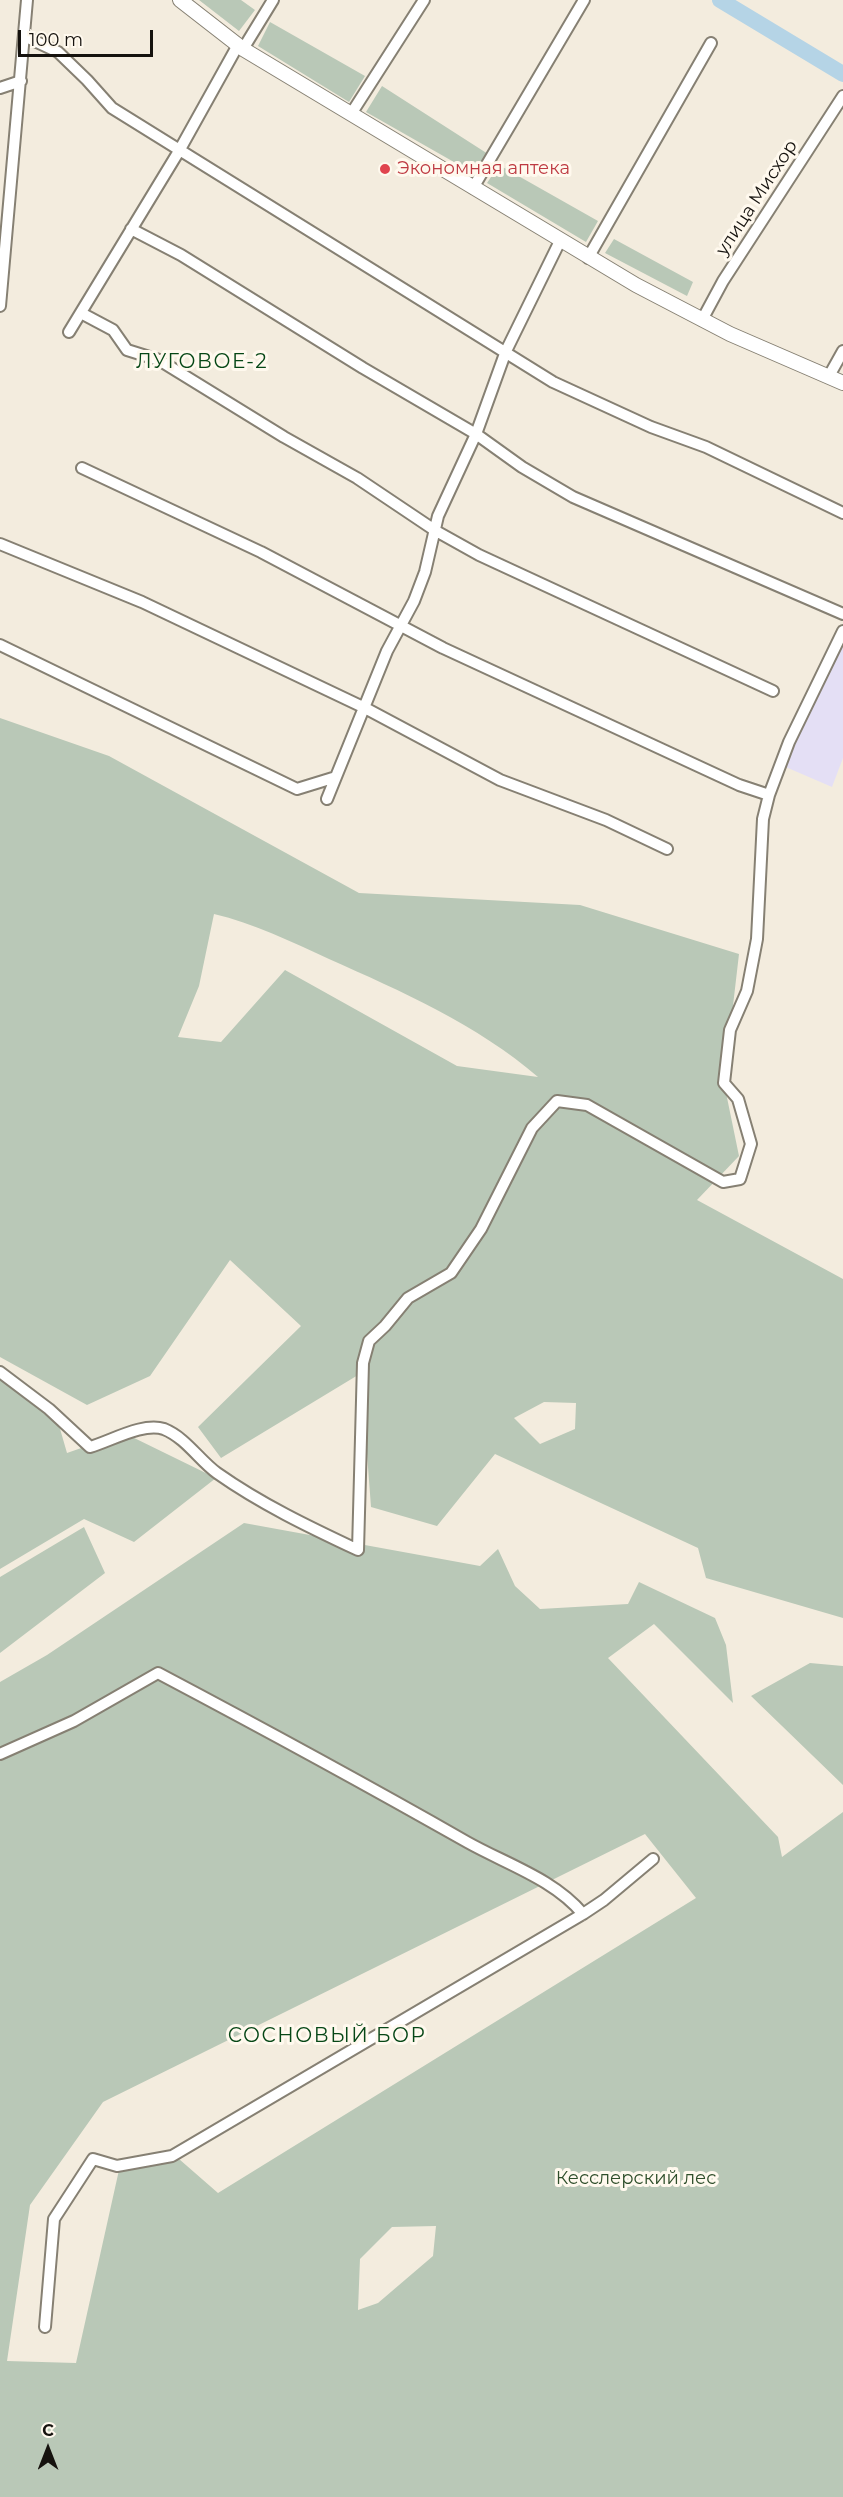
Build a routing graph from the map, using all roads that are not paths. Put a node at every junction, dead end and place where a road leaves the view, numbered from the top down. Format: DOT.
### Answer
graph roads {
  1 [pos="27,0"];
  2 [pos="180,0"];
  3 [pos="273,0"];
  4 [pos="424,0"];
  5 [pos="584,0"];
  6 [pos="24,36"];
  7 [pos="711,43"];
  8 [pos="240,47"];
  9 [pos="21,81"];
  10 [pos="0,88"];
  11 [pos="843,96"];
  12 [pos="351,114"];
  13 [pos="178,151"];
  14 [pos="473,188"];
  15 [pos="131,229"];
  16 [pos="560,241"];
  17 [pos="3,244"];
  18 [pos="588,258"];
  19 [pos="0,306"];
  20 [pos="81,313"];
  21 [pos="702,320"];
  22 [pos="69,332"];
  23 [pos="506,351"];
  24 [pos="843,351"];
  25 [pos="829,376"];
  26 [pos="843,383"];
  27 [pos="476,434"];
  28 [pos="82,468"];
  29 [pos="843,513"];
  30 [pos="436,531"];
  31 [pos="0,544"];
  32 [pos="843,614"];
  33 [pos="400,625"];
  34 [pos="843,631"];
  35 [pos="0,645"];
  36 [pos="773,691"];
  37 [pos="364,708"];
  38 [pos="336,777"];
  39 [pos="769,795"];
  40 [pos="327,799"];
  41 [pos="667,849"];
  42 [pos="0,1372"];
  43 [pos="0,1754"];
  44 [pos="653,1859"];
  45 [pos="583,1914"];
  46 [pos="45,2327"];
  1 -- 6 [label="street"];
  2 -- 8 [label="main road"];
  3 -- 8 [label="street"];
  4 -- 12 [label="street"];
  5 -- 14 [label="street"];
  6 -- 9 [label="street"];
  6 -- 13 [label="street"];
  7 -- 18 [label="street"];
  8 -- 12 [label="main road"];
  8 -- 13 [label="street"];
  9 -- 10 [label="street"];
  9 -- 17 [label="street"];
  11 -- 21 [label="street, улица Мисхор"];
  12 -- 14 [label="main road"];
  13 -- 15 [label="street"];
  13 -- 23 [label="street"];
  14 -- 16 [label="main road"];
  15 -- 20 [label="street"];
  15 -- 27 [label="street"];
  16 -- 18 [label="main road"];
  16 -- 23 [label="street"];
  17 -- 19 [label="street"];
  18 -- 21 [label="main road"];
  20 -- 22 [label="street"];
  20 -- 30 [label="street"];
  21 -- 25 [label="main road"];
  23 -- 27 [label="street"];
  23 -- 29 [label="street"];
  24 -- 25 [label="street"];
  25 -- 26 [label="main road"];
  27 -- 30 [label="street"];
  27 -- 32 [label="street"];
  28 -- 33 [label="street"];
  30 -- 33 [label="street"];
  30 -- 36 [label="street"];
  31 -- 37 [label="street"];
  33 -- 37 [label="street"];
  33 -- 39 [label="street"];
  34 -- 39 [label="street"];
  35 -- 38 [label="street"];
  37 -- 38 [label="street"];
  37 -- 41 [label="street"];
  38 -- 40 [label="street"];
  39 -- 42 [label="street"];
  43 -- 45 [label="street"];
  44 -- 45 [label="street"];
  45 -- 46 [label="street"];
}
